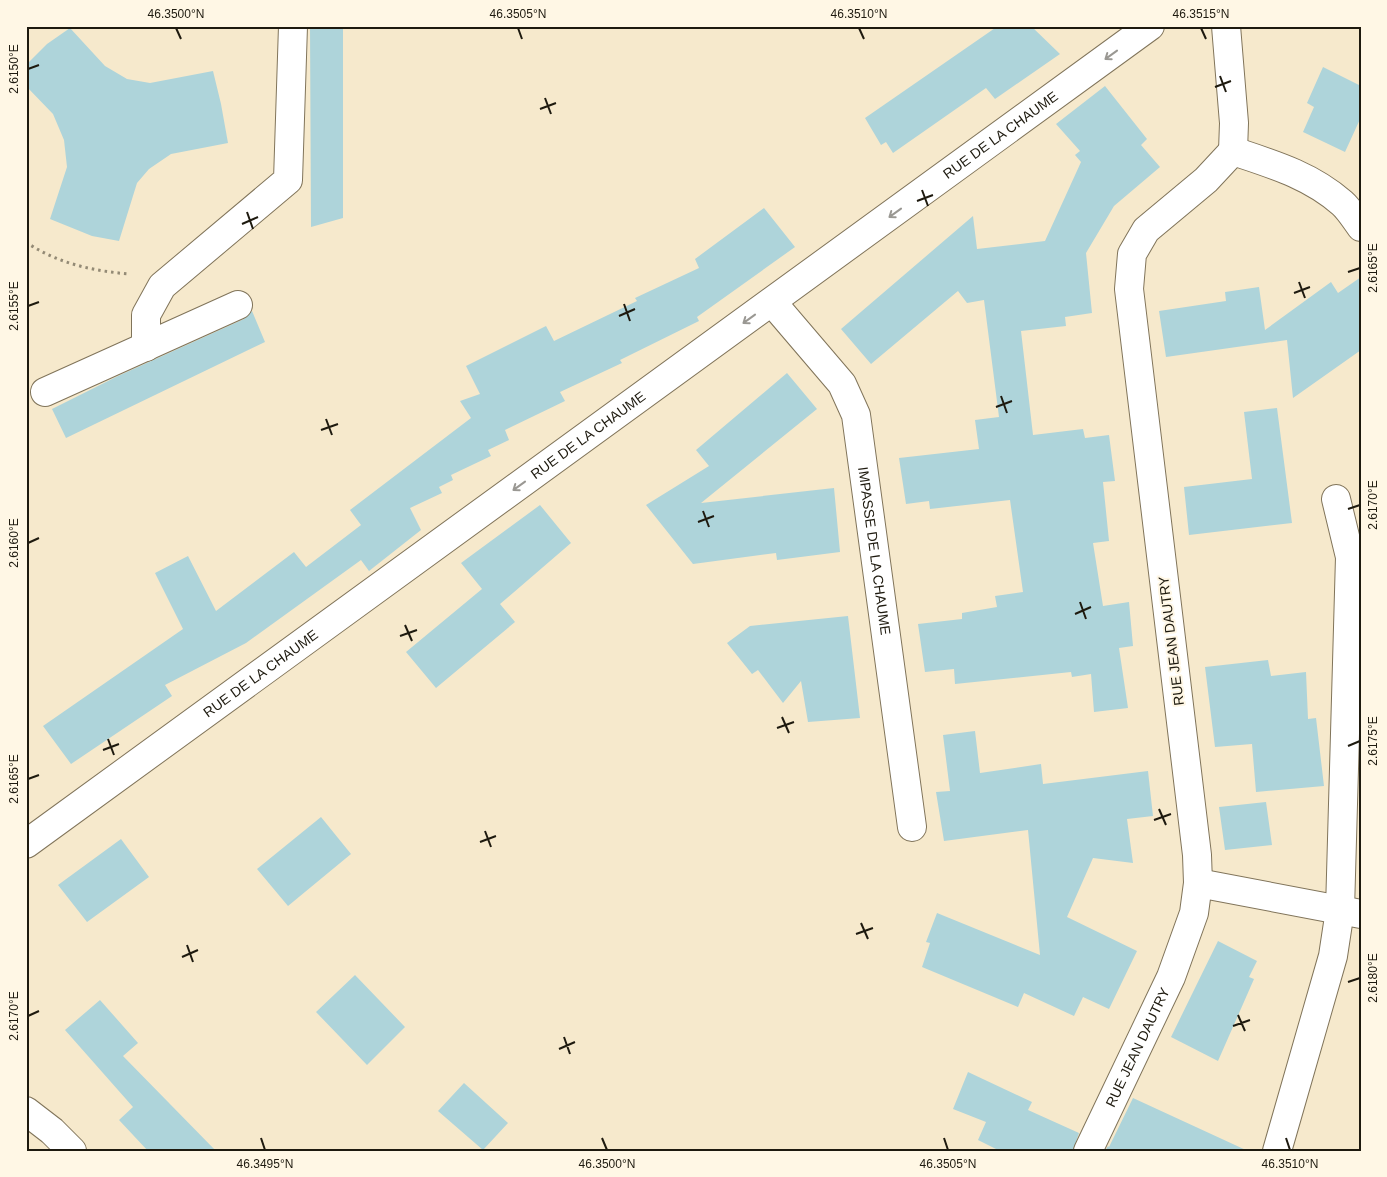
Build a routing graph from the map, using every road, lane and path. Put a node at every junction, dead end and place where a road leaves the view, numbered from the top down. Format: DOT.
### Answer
graph roads {
  1 [pos="293,26"];
  2 [pos="1150,26"];
  3 [pos="1226,26"];
  4 [pos="1233,151"];
  5 [pos="1361,227"];
  6 [pos="26,242"];
  7 [pos="173,277"];
  8 [pos="772,302"];
  9 [pos="238,305"];
  10 [pos="146,347"];
  11 [pos="45,392"];
  12 [pos="1336,499"];
  13 [pos="912,827"];
  14 [pos="26,844"];
  15 [pos="1198,883"];
  16 [pos="1351,912"];
  17 [pos="26,1111"];
  18 [pos="72,1151"];
  19 [pos="1088,1151"];
  20 [pos="1277,1151"];
  1 -- 7 [label="street"];
  2 -- 8 [label="street, RUE DE LA CHAUME, one-way"];
  3 -- 4 [label="street"];
  4 -- 5 [label="street"];
  4 -- 15 [label="street, RUE JEAN DAUTRY"];
  6 -- 7 [label="path"];
  7 -- 10 [label="street"];
  8 -- 13 [label="street, IMPASSE DE LA CHAUME"];
  8 -- 14 [label="street, RUE DE LA CHAUME, one-way"];
  9 -- 10 [label="street"];
  10 -- 11 [label="street"];
  12 -- 16 [label="street"];
  15 -- 16 [label="street"];
  15 -- 19 [label="street, RUE JEAN DAUTRY"];
  16 -- 20 [label="street"];
  17 -- 18 [label="street"];
}
